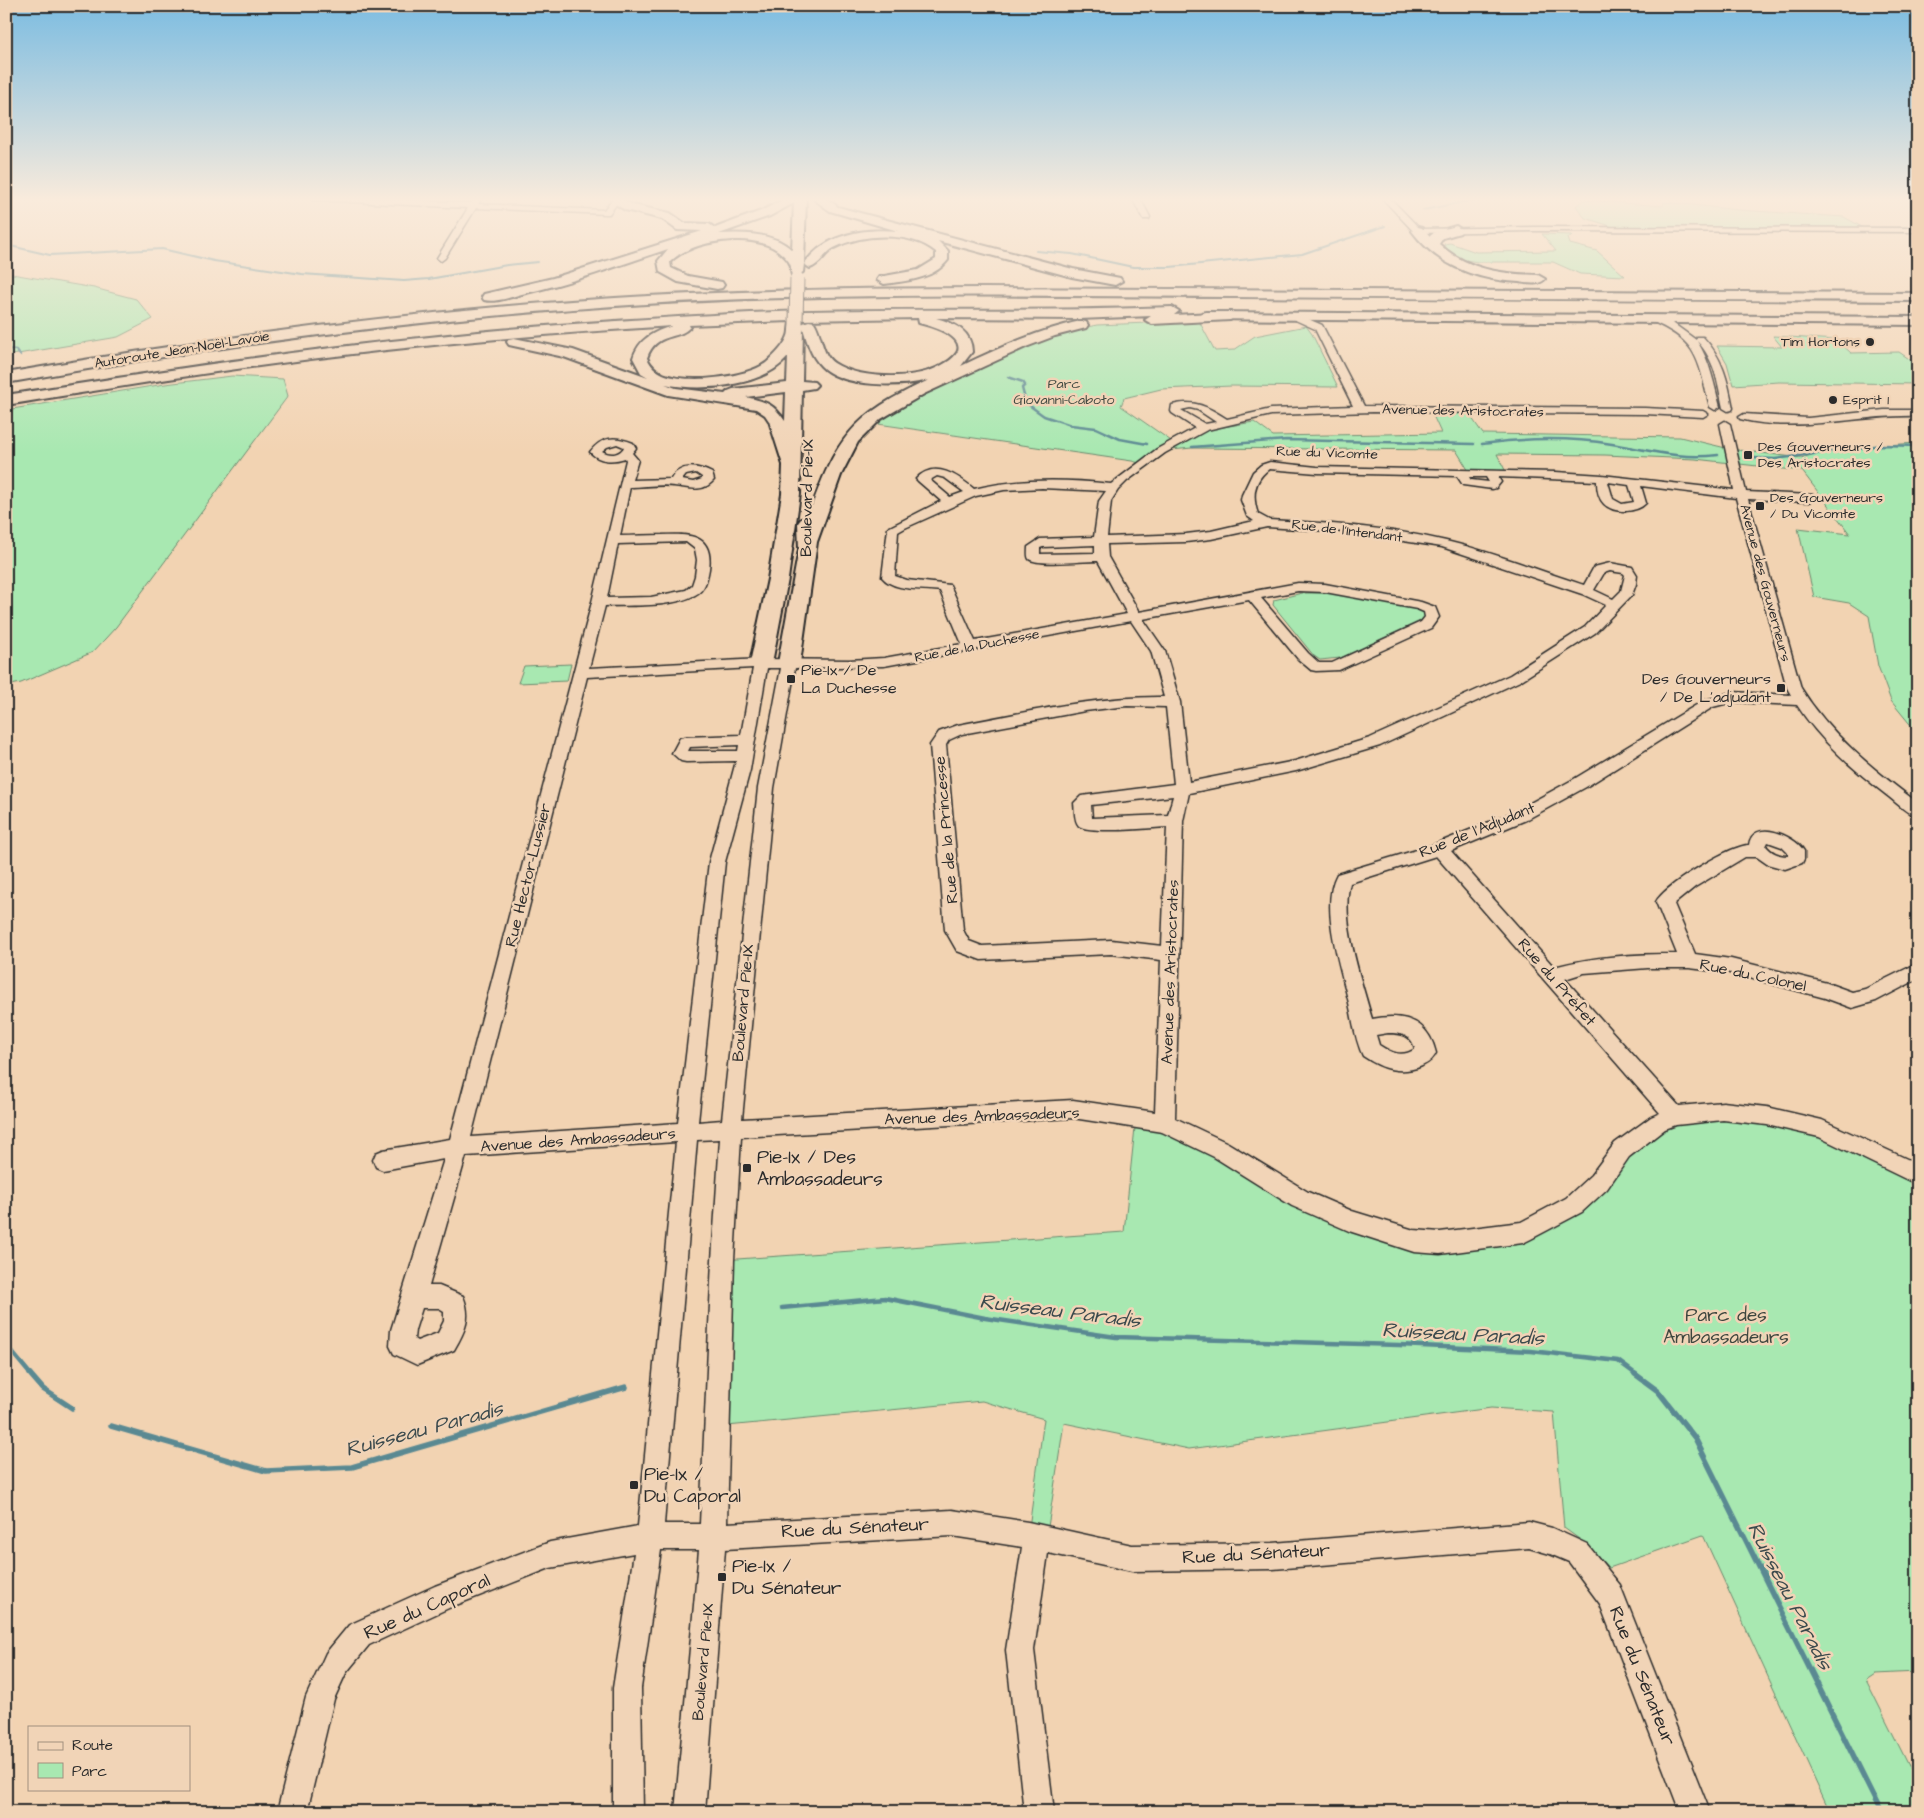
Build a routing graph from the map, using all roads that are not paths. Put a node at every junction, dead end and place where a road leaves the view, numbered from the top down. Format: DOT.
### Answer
graph roads {
  1 [pos="544,283"];
  2 [pos="704,283"];
  3 [pos="803,283"];
  4 [pos="856,283"];
  5 [pos="1128,283"];
  6 [pos="1603,283"];
  7 [pos="1395,284"];
  8 [pos="1646,286"];
  9 [pos="726,287"];
  10 [pos="1918,287"];
  11 [pos="1174,293"];
  12 [pos="569,295"];
  13 [pos="750,295"];
  14 [pos="1918,298"];
  15 [pos="1918,310"];
  16 [pos="1327,312"];
  17 [pos="368,314"];
  18 [pos="889,314"];
  19 [pos="1079,315"];
  20 [pos="1230,316"];
  21 [pos="1294,316"];
  22 [pos="736,318"];
  23 [pos="1654,319"];
  24 [pos="1693,319"];
  25 [pos="1918,321"];
  26 [pos="1319,326"];
  27 [pos="803,327"];
  28 [pos="419,342"];
  29 [pos="6,368"];
  30 [pos="6,378"];
  31 [pos="6,386"];
  32 [pos="802,386"];
  33 [pos="708,397"];
  34 [pos="6,400"];
  35 [pos="1715,407"];
  36 [pos="1728,408"];
  37 [pos="1360,410"];
  38 [pos="1918,413"];
  39 [pos="1744,418"];
  40 [pos="1714,420"];
  41 [pos="1224,422"];
  42 [pos="1203,428"];
  43 [pos="627,453"];
  44 [pos="793,468"];
  45 [pos="1602,478"];
  46 [pos="677,482"];
  47 [pos="1634,482"];
  48 [pos="625,484"];
  49 [pos="1114,488"];
  50 [pos="972,493"];
  51 [pos="1741,494"];
  52 [pos="1809,498"];
  53 [pos="950,502"];
  54 [pos="1267,523"];
  55 [pos="612,540"];
  56 [pos="809,540"];
  57 [pos="1100,541"];
  58 [pos="1102,557"];
  59 [pos="1587,591"];
  60 [pos="1253,596"];
  61 [pos="774,601"];
  62 [pos="599,602"];
  63 [pos="799,603"];
  64 [pos="1614,604"];
  65 [pos="1135,617"];
  66 [pos="970,646"];
  67 [pos="789,663"];
  68 [pos="761,664"];
  69 [pos="580,673"];
  70 [pos="1800,700"];
  71 [pos="1173,702"];
  72 [pos="1182,789"];
  73 [pos="1918,811"];
  74 [pos="1175,821"];
  75 [pos="1439,849"];
  76 [pos="1761,851"];
  77 [pos="1171,954"];
  78 [pos="1689,961"];
  79 [pos="1918,970"];
  80 [pos="1551,975"];
  81 [pos="1366,1029"];
  82 [pos="1675,1116"];
  83 [pos="1165,1124"];
  84 [pos="731,1129"];
  85 [pos="687,1133"];
  86 [pos="458,1147"];
  87 [pos="384,1160"];
  88 [pos="1918,1175"];
  89 [pos="414,1297"];
  90 [pos="650,1537"];
  91 [pos="713,1537"];
  92 [pos="1037,1538"];
  93 [pos="292,1812"];
  94 [pos="628,1812"];
  95 [pos="690,1812"];
  96 [pos="1039,1812"];
  97 [pos="1695,1812"];
  1 -- 17 [label="highway"];
  2 -- 9 [label="highway"];
  3 -- 27 [label="highway, Boulevard Pie-IX, bridge"];
  4 -- 5 [label="highway"];
  4 -- 9 [label="highway"];
  5 -- 7 [label="highway"];
  6 -- 8 [label="highway"];
  7 -- 8 [label="highway"];
  7 -- 11 [label="highway"];
  8 -- 10 [label="highway"];
  9 -- 12 [label="highway"];
  11 -- 13 [label="highway, Autoroute Jean-Noël-Lavoie"];
  11 -- 14 [label="highway, Autoroute Jean-Noël-Lavoie"];
  12 -- 13 [label="highway"];
  12 -- 17 [label="highway"];
  13 -- 30 [label="highway, Autoroute Jean-Noël-Lavoie"];
  15 -- 16 [label="highway, Autoroute Jean-Noël-Lavoie"];
  16 -- 19 [label="highway"];
  16 -- 21 [label="main road"];
  16 -- 23 [label="main road"];
  16 -- 26 [label="street"];
  16 -- 31 [label="highway, Autoroute Jean-Noël-Lavoie"];
  17 -- 29 [label="highway"];
  18 -- 19 [label="highway"];
  18 -- 22 [label="highway"];
  18 -- 27 [label="highway"];
  19 -- 20 [label="main road"];
  20 -- 21 [label="main road"];
  20 -- 56 [label="highway"];
  21 -- 26 [label="street"];
  22 -- 27 [label="highway"];
  22 -- 28 [label="highway"];
  23 -- 24 [label="main road"];
  23 -- 35 [label="street"];
  24 -- 25 [label="main road"];
  24 -- 36 [label="street"];
  26 -- 37 [label="street"];
  27 -- 32 [label="highway, Boulevard Pie-IX"];
  28 -- 33 [label="highway"];
  28 -- 34 [label="highway"];
  32 -- 33 [label="highway"];
  32 -- 44 [label="highway, Boulevard Pie-IX"];
  32 -- 56 [label="highway, Boulevard Pie-IX"];
  33 -- 44 [label="highway"];
  35 -- 36 [label="street"];
  35 -- 40 [label="street"];
  36 -- 39 [label="street"];
  37 -- 40 [label="street, Avenue des Aristocrates"];
  37 -- 41 [label="street, Avenue des Aristocrates"];
  38 -- 39 [label="street"];
  39 -- 40 [label="street"];
  40 -- 51 [label="street, Avenue des Gouverneurs"];
  41 -- 42 [label="street, Avenue des Aristocrates"];
  41 -- 42 [label="street"];
  42 -- 49 [label="street, Avenue des Aristocrates"];
  43 -- 48 [label="street, Rue Hector-Lussier"];
  44 -- 61 [label="highway, Boulevard Pie-IX"];
  45 -- 47 [label="street, Rue du Vicomte"];
  45 -- 47 [label="street"];
  45 -- 54 [label="street, Rue du Vicomte"];
  46 -- 48 [label="street"];
  47 -- 51 [label="street, Rue du Vicomte"];
  48 -- 55 [label="street, Rue Hector-Lussier"];
  49 -- 50 [label="street"];
  49 -- 57 [label="street, Avenue des Aristocrates"];
  50 -- 53 [label="street"];
  50 -- 53 [label="street"];
  51 -- 52 [label="street, Rue du Vicomte"];
  51 -- 70 [label="street, Avenue des Gouverneurs"];
  53 -- 66 [label="street"];
  54 -- 57 [label="street, Rue de l'Intendant"];
  54 -- 59 [label="street, Rue de l'Intendant"];
  55 -- 62 [label="street, Rue Hector-Lussier"];
  55 -- 62 [label="street"];
  56 -- 63 [label="highway, Boulevard Pie-IX"];
  57 -- 58 [label="street, Avenue des Aristocrates"];
  57 -- 58 [label="street"];
  58 -- 65 [label="street, Avenue des Aristocrates"];
  59 -- 64 [label="street, Rue de l'Intendant"];
  59 -- 64 [label="street"];
  60 -- 60 [label="street, Rue de la Duchesse"];
  60 -- 65 [label="street, Rue de la Duchesse"];
  61 -- 63 [label="highway"];
  61 -- 68 [label="highway, Boulevard Pie-IX"];
  62 -- 69 [label="street, Rue Hector-Lussier"];
  63 -- 67 [label="highway, Boulevard Pie-IX"];
  64 -- 72 [label="street"];
  65 -- 66 [label="street, Rue de la Duchesse"];
  65 -- 71 [label="street, Avenue des Aristocrates"];
  66 -- 67 [label="street, Rue de la Duchesse"];
  67 -- 68 [label="street, Rue de la Duchesse"];
  67 -- 84 [label="street, Boulevard Pie-IX"];
  68 -- 69 [label="street, Rue de la Duchesse"];
  68 -- 85 [label="street, Boulevard Pie-IX"];
  69 -- 86 [label="street, Rue Hector-Lussier"];
  70 -- 73 [label="street, Avenue des Gouverneurs"];
  70 -- 75 [label="street, Rue de l'Adjudant"];
  71 -- 72 [label="street, Avenue des Aristocrates"];
  71 -- 77 [label="street, Rue de la Princesse"];
  72 -- 74 [label="street, Avenue des Aristocrates"];
  72 -- 74 [label="street"];
  74 -- 77 [label="street, Avenue des Aristocrates"];
  75 -- 80 [label="street, Rue du Préfet"];
  75 -- 81 [label="street, Rue de l'Adjudant"];
  76 -- 78 [label="street"];
  77 -- 83 [label="street, Avenue des Aristocrates"];
  78 -- 79 [label="street, Rue du Colonel"];
  78 -- 80 [label="street, Rue du Colonel"];
  80 -- 82 [label="street, Rue du Préfet"];
  82 -- 83 [label="street, Avenue des Ambassadeurs"];
  82 -- 88 [label="street, Avenue des Ambassadeurs"];
  83 -- 84 [label="street, Avenue des Ambassadeurs"];
  84 -- 85 [label="street, Avenue des Ambassadeurs"];
  84 -- 91 [label="street, Boulevard Pie-IX"];
  85 -- 86 [label="street, Avenue des Ambassadeurs"];
  85 -- 90 [label="street, Boulevard Pie-IX"];
  86 -- 87 [label="street, Avenue des Ambassadeurs"];
  86 -- 89 [label="street, Rue Hector-Lussier"];
  90 -- 91 [label="street, Rue du Sénateur"];
  90 -- 93 [label="street, Rue du Caporal"];
  90 -- 94 [label="street, Boulevard Pie-IX"];
  91 -- 92 [label="street, Rue du Sénateur"];
  91 -- 95 [label="street, Boulevard Pie-IX"];
  92 -- 96 [label="street"];
  92 -- 97 [label="street, Rue du Sénateur"];
}
